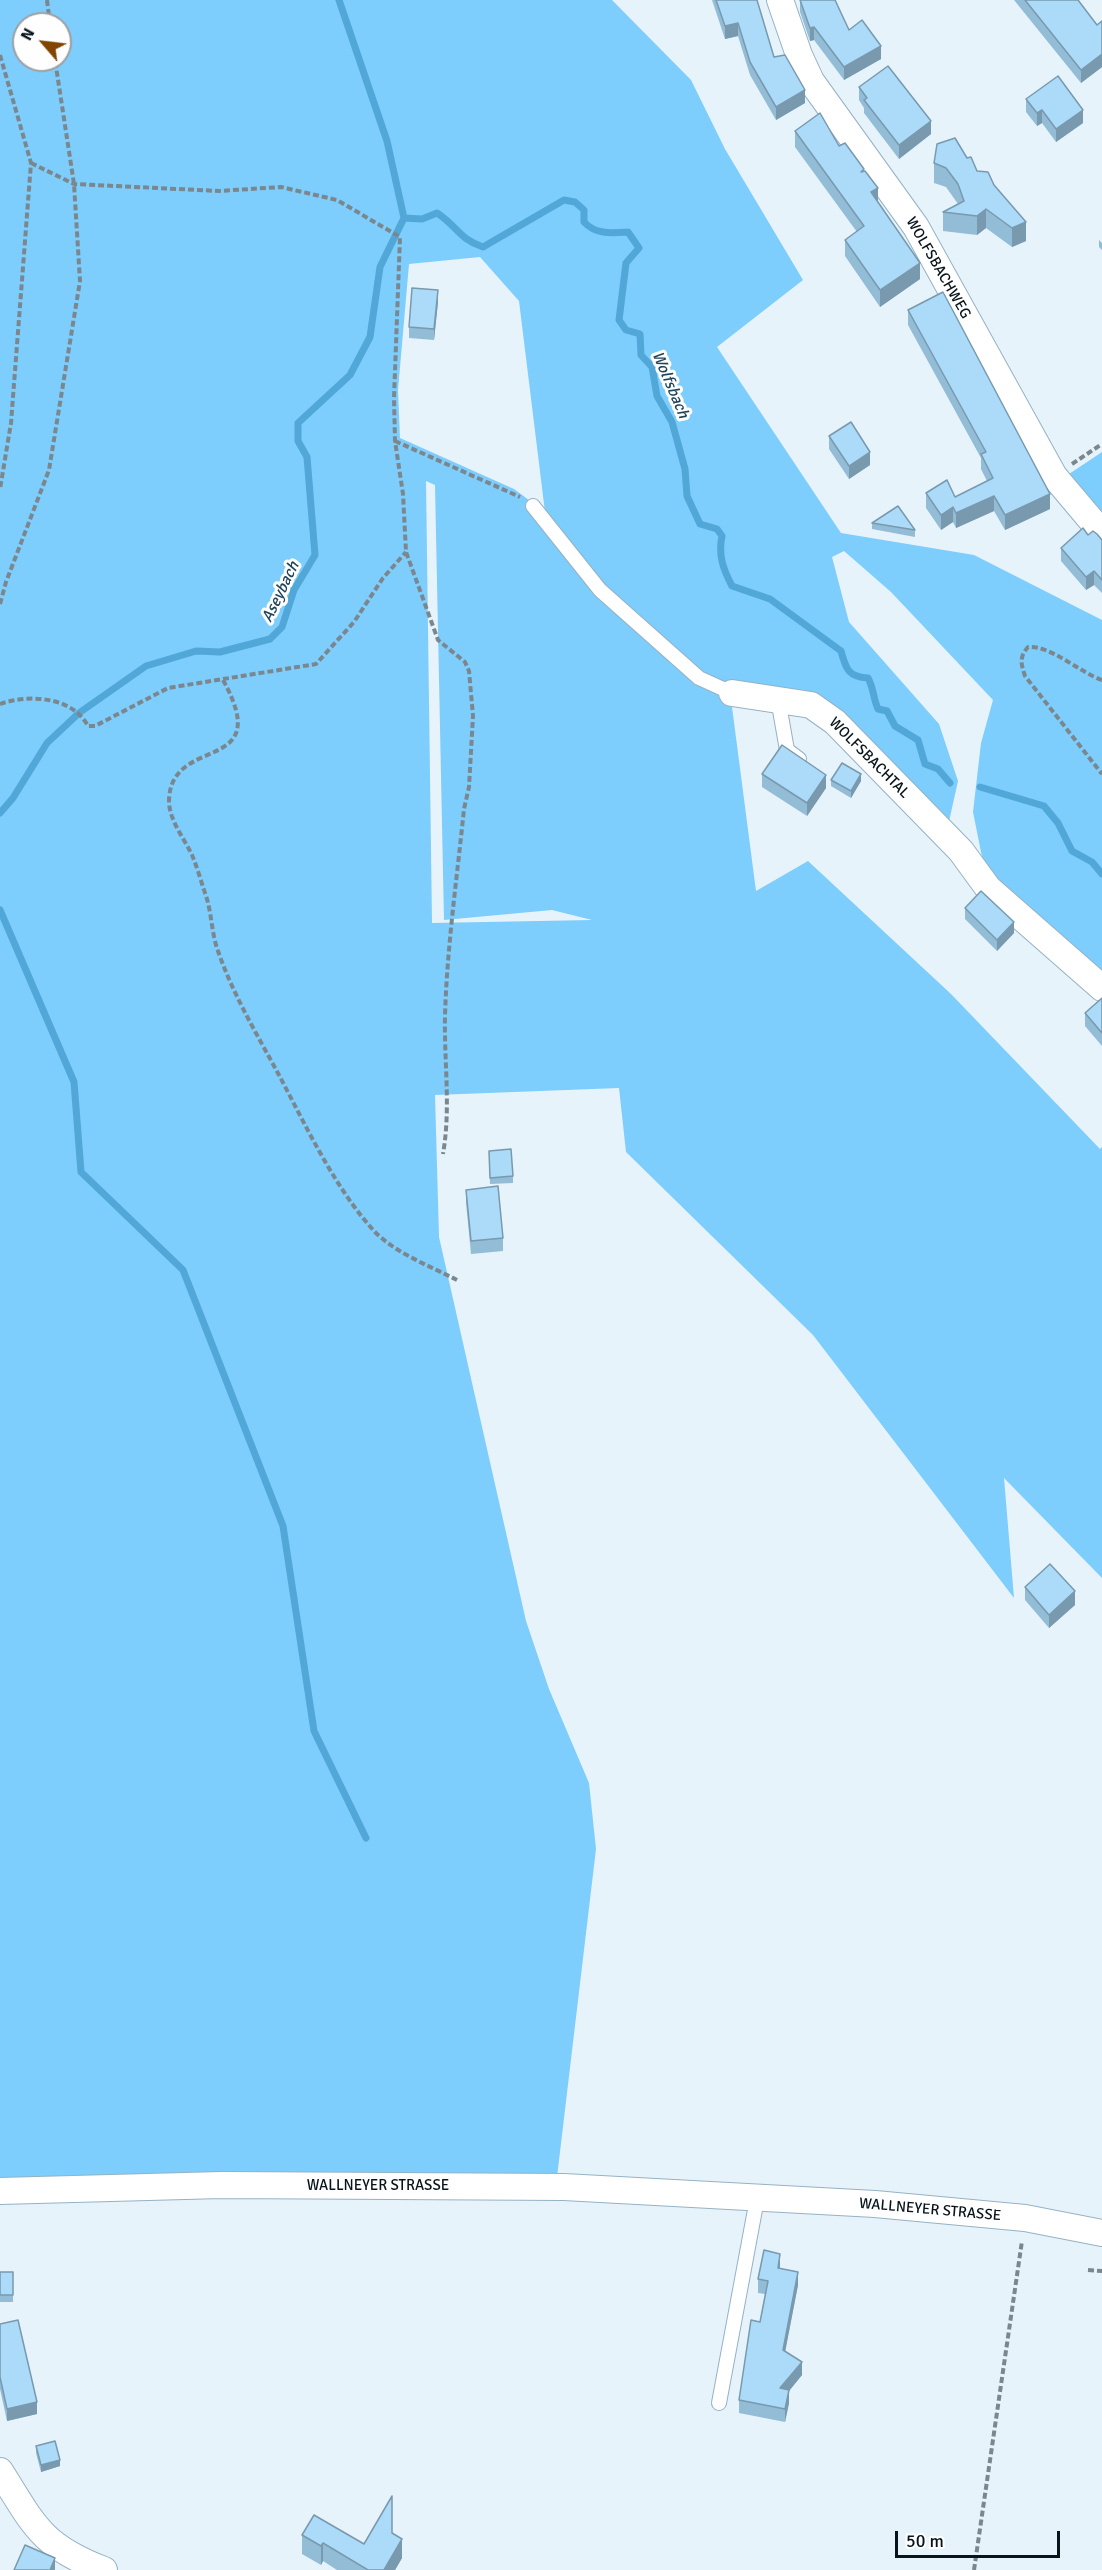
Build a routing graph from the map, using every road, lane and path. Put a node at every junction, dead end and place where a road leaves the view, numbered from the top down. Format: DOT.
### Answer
graph roads {
  1 [pos="780,0"];
  2 [pos="0,55"];
  3 [pos="58,72"];
  4 [pos="31,163"];
  5 [pos="74,184"];
  6 [pos="395,441"];
  7 [pos="1102,444"];
  8 [pos="1054,476"];
  9 [pos="0,489"];
  10 [pos="533,506"];
  11 [pos="1102,533"];
  12 [pos="406,552"];
  13 [pos="0,604"];
  14 [pos="223,680"];
  15 [pos="1102,680"];
  16 [pos="732,693"];
  17 [pos="778,699"];
  18 [pos="0,705"];
  19 [pos="806,764"];
  20 [pos="1102,774"];
  21 [pos="1102,988"];
  22 [pos="443,1154"];
  23 [pos="457,1280"];
  24 [pos="0,2191"];
  25 [pos="757,2199"];
  26 [pos="1025,2218"];
  27 [pos="1102,2233"];
  28 [pos="1088,2270"];
  29 [pos="1102,2271"];
  30 [pos="719,2403"];
  31 [pos="0,2470"];
  32 [pos="104,2570"];
  33 [pos="975,2570"];
  1 -- 8 [label="street, WOLFSBACHWEG"];
  2 -- 4 [label="path"];
  3 -- 5 [label="path"];
  4 -- 5 [label="path"];
  4 -- 9 [label="path"];
  5 -- 6 [label="path"];
  5 -- 13 [label="path"];
  6 -- 10 [label="path"];
  6 -- 12 [label="path"];
  7 -- 8 [label="path"];
  8 -- 11 [label="street, WOLFSBACHWEG"];
  10 -- 16 [label="lane, WOLFSBACHTAL"];
  12 -- 14 [label="path"];
  12 -- 22 [label="path"];
  14 -- 18 [label="path"];
  14 -- 23 [label="path"];
  15 -- 20 [label="path"];
  16 -- 17 [label="street, WOLFSBACHTAL"];
  17 -- 19 [label="lane"];
  17 -- 21 [label="street, WOLFSBACHTAL"];
  24 -- 25 [label="street, WALLNEYER STRASSE"];
  25 -- 26 [label="street, WALLNEYER STRASSE"];
  25 -- 30 [label="lane"];
  26 -- 27 [label="street, WALLNEYER STRASSE"];
  26 -- 33 [label="path"];
  28 -- 29 [label="path"];
  31 -- 32 [label="street"];
}
